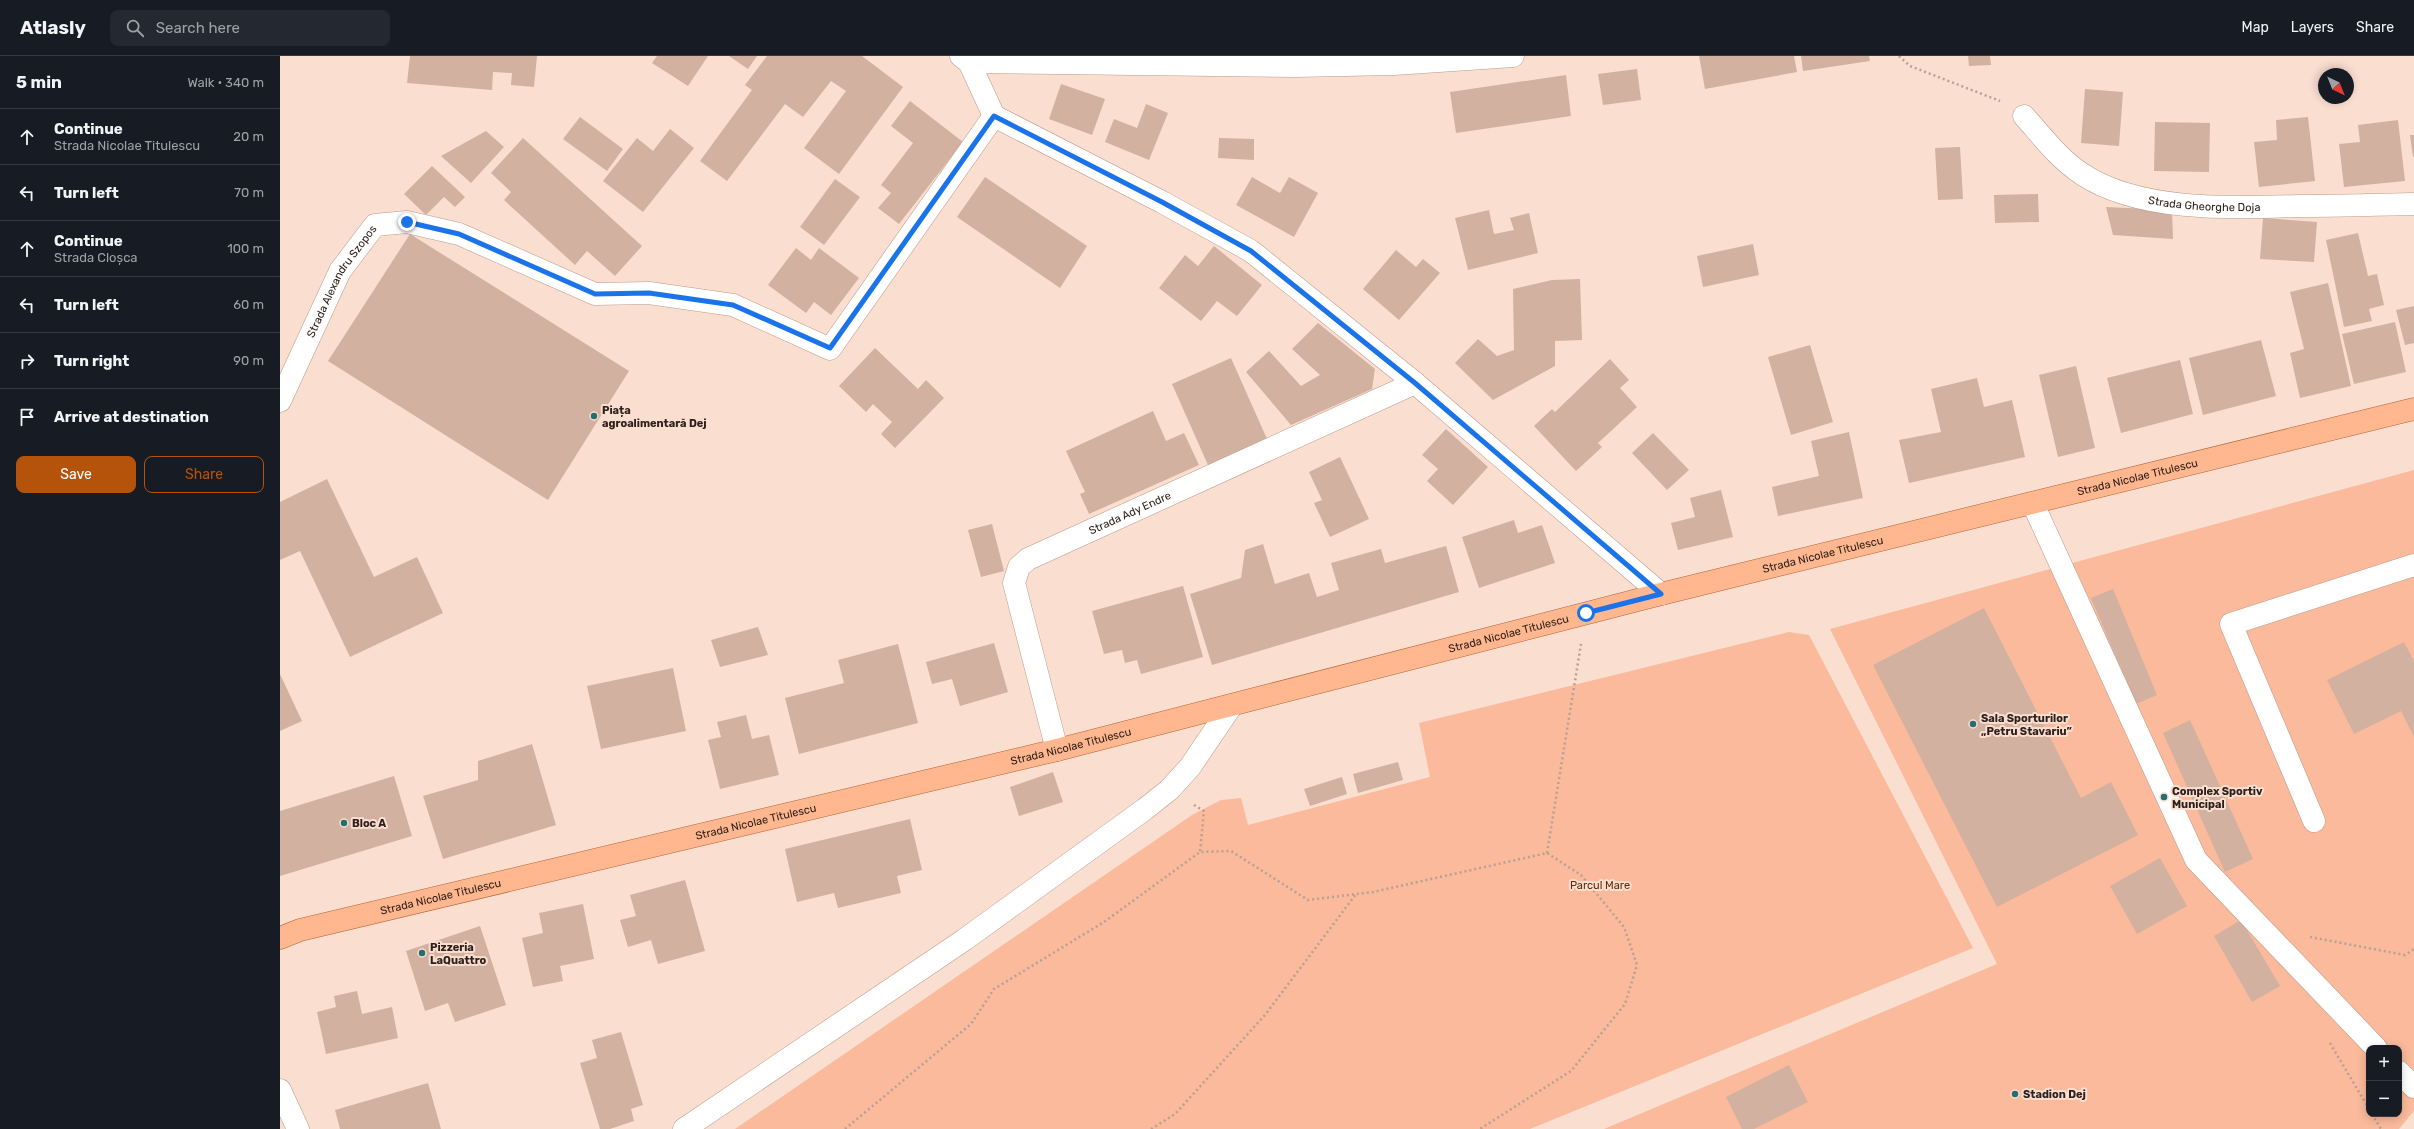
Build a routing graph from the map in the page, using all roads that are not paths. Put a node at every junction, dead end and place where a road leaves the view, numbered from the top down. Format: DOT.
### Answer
graph roads {
  1 [pos="1513,56"];
  2 [pos="965,59"];
  3 [pos="994,116"];
  4 [pos="2024,116"];
  5 [pos="2414,204"];
  6 [pos="1415,383"];
  7 [pos="280,401"];
  8 [pos="2414,409"];
  9 [pos="2033,504"];
  10 [pos="2414,565"];
  11 [pos="1661,594"];
  12 [pos="1232,705"];
  13 [pos="1057,750"];
  14 [pos="2314,821"];
  15 [pos="280,938"];
  16 [pos="2373,1045"];
  17 [pos="2402,1075"];
  18 [pos="2414,1087"];
  19 [pos="280,1090"];
  20 [pos="298,1129"];
  21 [pos="684,1129"];
  1 -- 2 [label="street"];
  2 -- 3 [label="street"];
  3 -- 6 [label="street"];
  3 -- 7 [label="street, Strada Alexandru Szopos"];
  4 -- 5 [label="street, Strada Gheorghe Doja"];
  6 -- 11 [label="street"];
  6 -- 13 [label="street, Strada Ady Endre"];
  8 -- 9 [label="main road, Strada Nicolae Titulescu"];
  9 -- 11 [label="main road, Strada Nicolae Titulescu"];
  9 -- 16 [label="street"];
  10 -- 14 [label="street"];
  11 -- 12 [label="main road, Strada Nicolae Titulescu"];
  12 -- 13 [label="main road, Strada Nicolae Titulescu"];
  12 -- 21 [label="street"];
  13 -- 15 [label="main road, Strada Nicolae Titulescu"];
  17 -- 18 [label="street"];
  19 -- 20 [label="street"];
}
